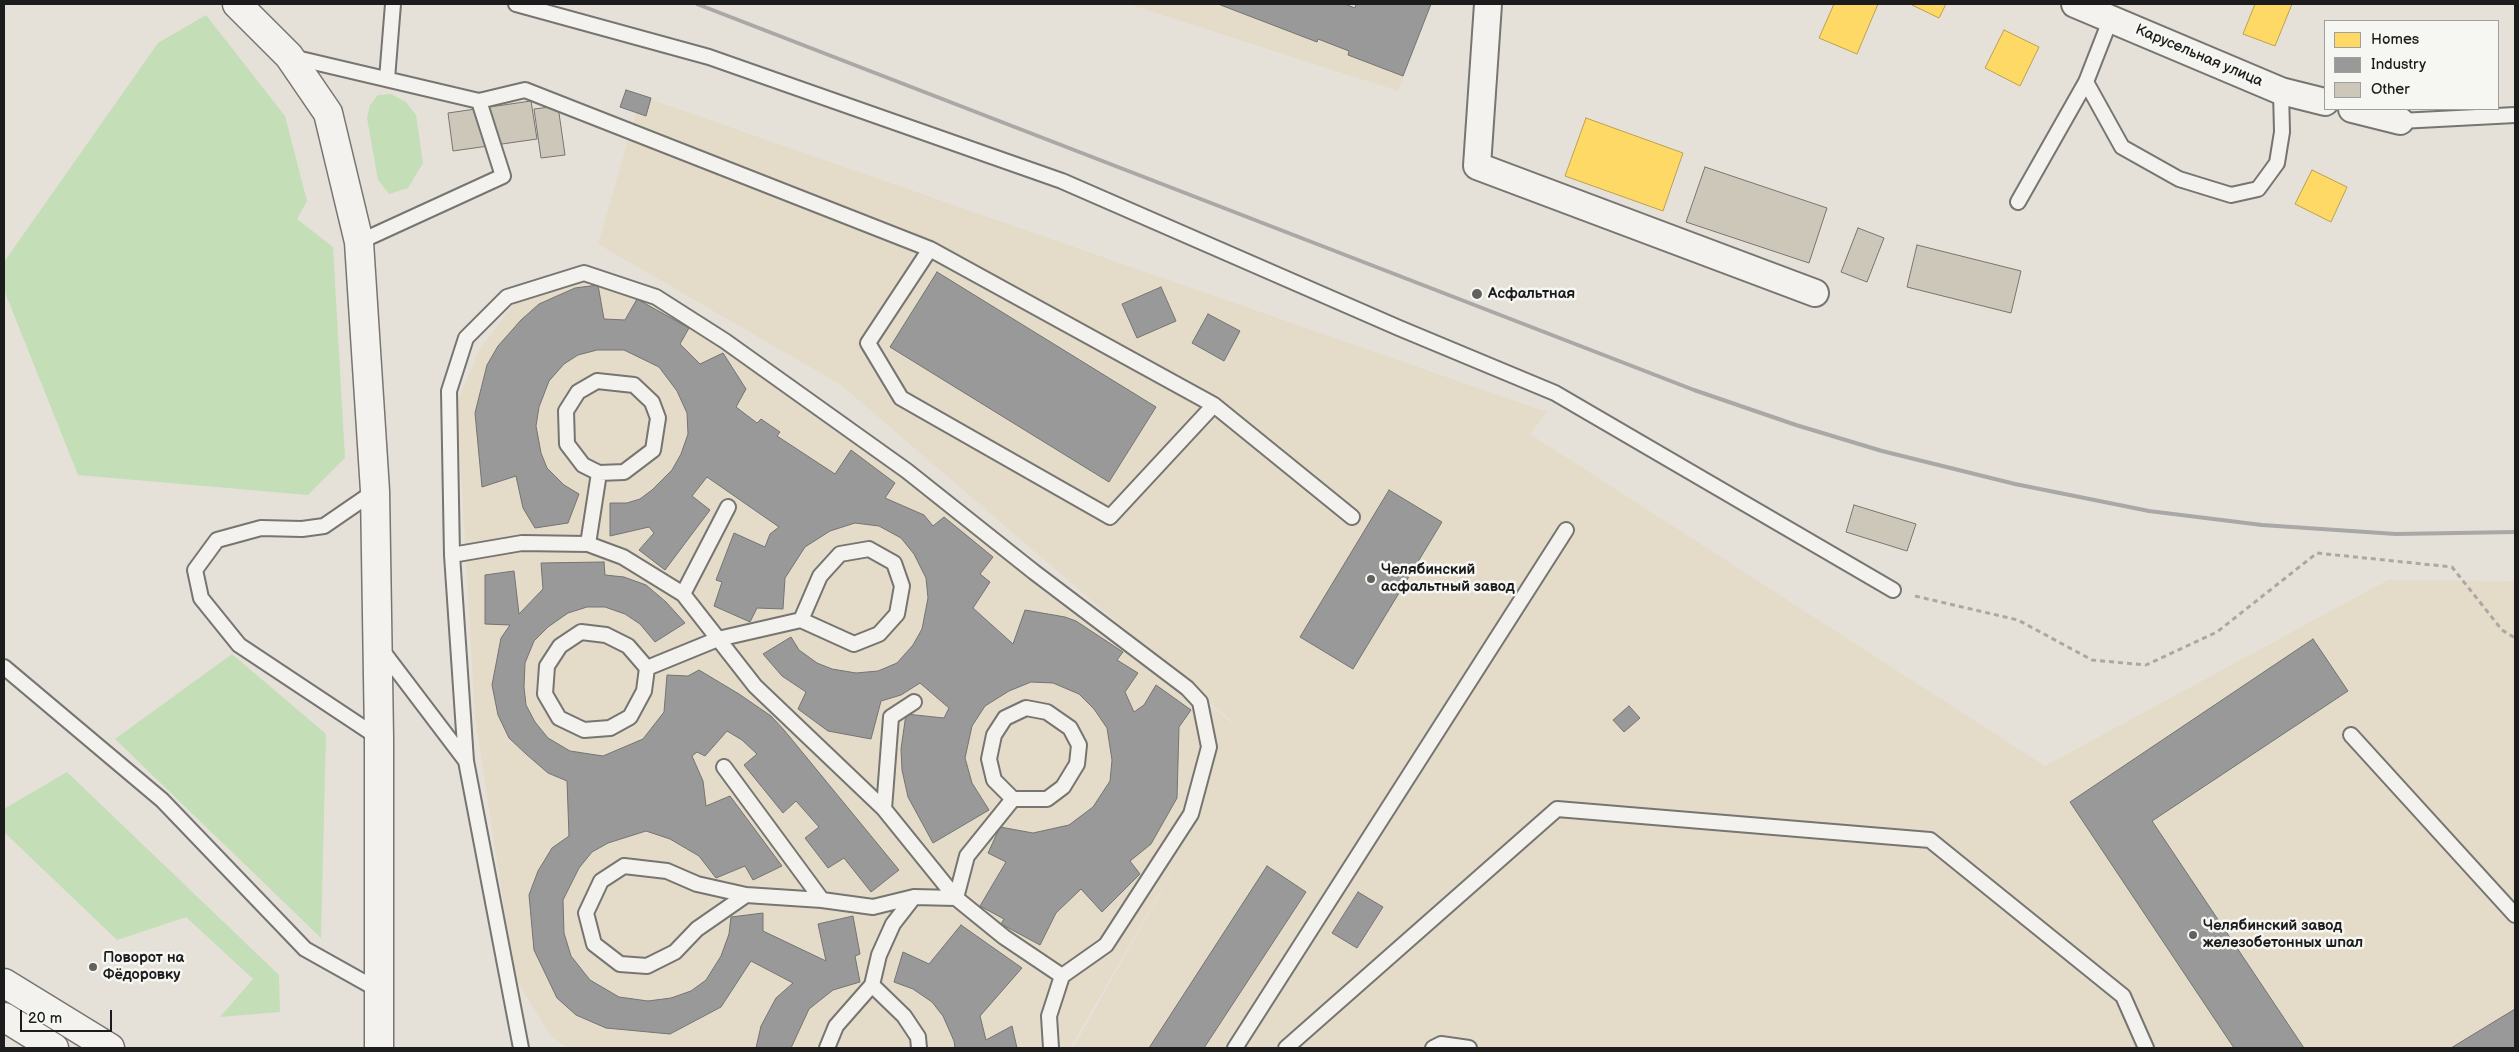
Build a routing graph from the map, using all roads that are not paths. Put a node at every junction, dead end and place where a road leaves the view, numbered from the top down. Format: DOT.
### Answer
graph roads {
  1 [pos="237,4"];
  2 [pos="393,4"];
  3 [pos="516,4"];
  4 [pos="1488,4"];
  5 [pos="2075,4"];
  6 [pos="2111,18"];
  7 [pos="289,56"];
  8 [pos="387,79"];
  9 [pos="2086,82"];
  10 [pos="2281,91"];
  11 [pos="480,101"];
  12 [pos="2324,102"];
  13 [pos="2356,110"];
  14 [pos="2515,114"];
  15 [pos="2400,121"];
  16 [pos="2018,202"];
  17 [pos="359,242"];
  18 [pos="930,249"];
  19 [pos="1815,293"];
  20 [pos="1214,405"];
  21 [pos="599,473"];
  22 [pos="375,491"];
  23 [pos="728,507"];
  24 [pos="1352,517"];
  25 [pos="1566,530"];
  26 [pos="588,544"];
  27 [pos="452,555"];
  28 [pos="1893,590"];
  29 [pos="683,594"];
  30 [pos="801,620"];
  31 [pos="718,639"];
  32 [pos="378,645"];
  33 [pos="4,667"];
  34 [pos="647,668"];
  35 [pos="914,702"];
  36 [pos="2351,735"];
  37 [pos="379,738"];
  38 [pos="466,761"];
  39 [pos="724,767"];
  40 [pos="1013,799"];
  41 [pos="884,809"];
  42 [pos="746,895"];
  43 [pos="914,897"];
  44 [pos="956,898"];
  45 [pos="822,900"];
  46 [pos="2515,915"];
  47 [pos="1062,976"];
  48 [pos="4,983"];
  49 [pos="872,985"];
  50 [pos="380,991"];
  51 [pos="4,1017"];
  52 [pos="54,1048"];
  53 [pos="110,1048"];
  54 [pos="379,1048"];
  55 [pos="384,1048"];
  56 [pos="521,1048"];
  57 [pos="827,1048"];
  58 [pos="919,1048"];
  59 [pos="1051,1048"];
  60 [pos="1235,1048"];
  61 [pos="1286,1048"];
  62 [pos="1433,1048"];
  63 [pos="1469,1048"];
  64 [pos="2146,1048"];
  1 -- 7 [label="street"];
  2 -- 8 [label="lane"];
  3 -- 28 [label="lane"];
  4 -- 19 [label="street"];
  5 -- 6 [label="street, Карусельная улица"];
  6 -- 9 [label="lane"];
  6 -- 10 [label="street, Карусельная улица"];
  7 -- 8 [label="lane"];
  7 -- 17 [label="street"];
  8 -- 11 [label="lane"];
  9 -- 10 [label="lane"];
  9 -- 16 [label="lane"];
  10 -- 12 [label="street, Карусельная улица"];
  11 -- 17 [label="lane"];
  11 -- 18 [label="lane"];
  13 -- 15 [label="street"];
  14 -- 15 [label="lane"];
  17 -- 22 [label="street"];
  18 -- 20 [label="lane"];
  18 -- 20 [label="lane"];
  20 -- 24 [label="lane"];
  21 -- 21 [label="lane"];
  21 -- 26 [label="lane"];
  22 -- 32 [label="street"];
  22 -- 37 [label="lane"];
  23 -- 29 [label="lane"];
  25 -- 60 [label="lane"];
  26 -- 27 [label="lane"];
  26 -- 29 [label="lane"];
  27 -- 38 [label="lane"];
  27 -- 47 [label="lane"];
  29 -- 31 [label="lane"];
  30 -- 30 [label="lane"];
  30 -- 31 [label="lane"];
  31 -- 34 [label="lane"];
  31 -- 41 [label="lane"];
  32 -- 37 [label="street"];
  32 -- 38 [label="lane"];
  33 -- 50 [label="lane"];
  34 -- 34 [label="lane"];
  35 -- 41 [label="lane"];
  36 -- 46 [label="lane"];
  37 -- 50 [label="street"];
  38 -- 56 [label="lane"];
  39 -- 45 [label="lane"];
  40 -- 40 [label="lane"];
  40 -- 44 [label="lane"];
  41 -- 44 [label="lane"];
  42 -- 42 [label="lane"];
  42 -- 45 [label="lane"];
  43 -- 44 [label="lane"];
  43 -- 45 [label="lane"];
  43 -- 49 [label="lane"];
  44 -- 47 [label="lane"];
  47 -- 59 [label="lane"];
  48 -- 53 [label="street"];
  49 -- 57 [label="lane"];
  49 -- 58 [label="lane"];
  50 -- 54 [label="street"];
  50 -- 55 [label="street"];
  51 -- 52 [label="street"];
  61 -- 64 [label="lane"];
  62 -- 63 [label="lane"];
}
